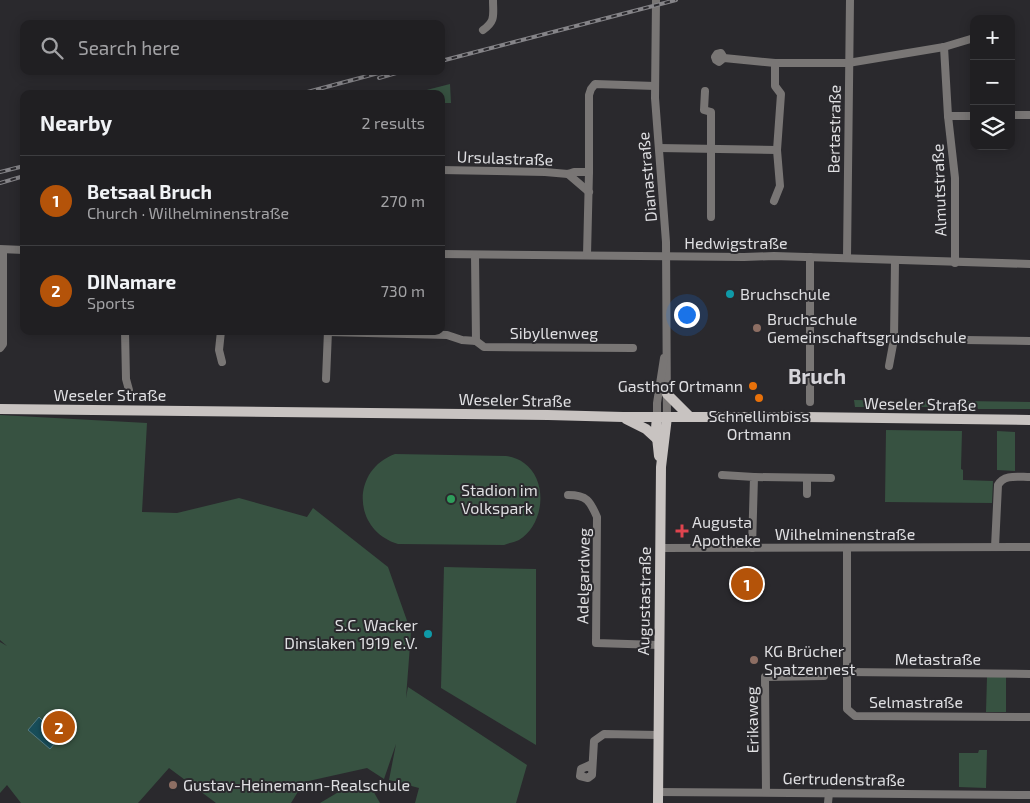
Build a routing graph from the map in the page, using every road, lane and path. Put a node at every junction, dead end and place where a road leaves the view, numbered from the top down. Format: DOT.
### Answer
graph roads {
  1 [pos="493,0"];
  2 [pos="656,0"];
  3 [pos="850,0"];
  4 [pos="483,30"];
  5 [pos="970,39"];
  6 [pos="944,46"];
  7 [pos="724,58"];
  8 [pos="848,63"];
  9 [pos="775,64"];
  10 [pos="655,86"];
  11 [pos="705,91"];
  12 [pos="1015,115"];
  13 [pos="1030,115"];
  14 [pos="948,116"];
  15 [pos="970,116"];
  16 [pos="659,148"];
  17 [pos="711,149"];
  18 [pos="777,150"];
  19 [pos="445,170"];
  20 [pos="590,172"];
  21 [pos="568,174"];
  22 [pos="589,192"];
  23 [pos="774,201"];
  24 [pos="711,217"];
  25 [pos="1,250"];
  26 [pos="20,250"];
  27 [pos="445,254"];
  28 [pos="475,255"];
  29 [pos="587,255"];
  30 [pos="666,256"];
  31 [pos="810,257"];
  32 [pos="846,258"];
  33 [pos="896,261"];
  34 [pos="956,263"];
  35 [pos="1030,264"];
  36 [pos="125,335"];
  37 [pos="221,335"];
  38 [pos="328,335"];
  39 [pos="445,335"];
  40 [pos="894,340"];
  41 [pos="476,341"];
  42 [pos="1030,341"];
  43 [pos="0,348"];
  44 [pos="633,348"];
  45 [pos="666,352"];
  46 [pos="222,362"];
  47 [pos="889,366"];
  48 [pos="326,379"];
  49 [pos="129,390"];
  50 [pos="667,394"];
  51 [pos="810,402"];
  52 [pos="0,410"];
  53 [pos="690,416"];
  54 [pos="623,417"];
  55 [pos="662,417"];
  56 [pos="1030,420"];
  57 [pos="657,439"];
  58 [pos="660,467"];
  59 [pos="722,475"];
  60 [pos="754,477"];
  61 [pos="1030,477"];
  62 [pos="807,478"];
  63 [pos="831,478"];
  64 [pos="807,494"];
  65 [pos="568,495"];
  66 [pos="995,547"];
  67 [pos="1030,547"];
  68 [pos="660,548"];
  69 [pos="752,548"];
  70 [pos="847,548"];
  71 [pos="659,645"];
  72 [pos="846,672"];
  73 [pos="1030,674"];
  74 [pos="824,676"];
  75 [pos="1030,717"];
  76 [pos="658,735"];
  77 [pos="592,764"];
  78 [pos="658,792"];
  79 [pos="766,792"];
  80 [pos="829,793"];
  81 [pos="1030,795"];
  82 [pos="658,803"];
  83 [pos="828,803"];
  1 -- 4 [label="street"];
  2 -- 10 [label="street, Dianastraße"];
  3 -- 8 [label="street, Bertastraße"];
  5 -- 6 [label="street"];
  6 -- 8 [label="street"];
  6 -- 14 [label="street, Almutstraße"];
  7 -- 9 [label="street"];
  8 -- 9 [label="street"];
  8 -- 32 [label="street, Bertastraße"];
  9 -- 18 [label="street"];
  10 -- 16 [label="street, Dianastraße"];
  10 -- 20 [label="street"];
  11 -- 17 [label="street"];
  12 -- 13 [label="street"];
  14 -- 15 [label="street"];
  14 -- 34 [label="street, Almutstraße"];
  16 -- 17 [label="street"];
  16 -- 30 [label="street, Dianastraße"];
  17 -- 18 [label="street"];
  17 -- 24 [label="street"];
  18 -- 23 [label="street"];
  19 -- 21 [label="street, Ursulastraße"];
  20 -- 21 [label="street, Ursulastraße"];
  20 -- 22 [label="street"];
  21 -- 22 [label="street, Ursulastraße"];
  22 -- 29 [label="street"];
  25 -- 26 [label="street"];
  25 -- 43 [label="street"];
  27 -- 28 [label="street, Hedwigstraße"];
  28 -- 29 [label="street, Hedwigstraße"];
  28 -- 41 [label="street"];
  29 -- 30 [label="street, Hedwigstraße"];
  30 -- 31 [label="street, Hedwigstraße"];
  30 -- 45 [label="street, Dianastraße"];
  31 -- 32 [label="street, Hedwigstraße"];
  31 -- 51 [label="street"];
  32 -- 33 [label="street, Hedwigstraße"];
  33 -- 34 [label="street, Hedwigstraße"];
  33 -- 40 [label="street"];
  34 -- 35 [label="street, Hedwigstraße"];
  36 -- 49 [label="street"];
  37 -- 46 [label="street"];
  38 -- 48 [label="street"];
  39 -- 41 [label="street, Sibyllenweg"];
  40 -- 42 [label="street"];
  40 -- 47 [label="street"];
  41 -- 44 [label="street, Sibyllenweg"];
  45 -- 50 [label="street, Dianastraße"];
  45 -- 55 [label="street, Dianastraße"];
  50 -- 53 [label="main road"];
  50 -- 55 [label="street, Dianastraße"];
  52 -- 54 [label="main road, Weseler Straße"];
  53 -- 55 [label="main road, Weseler Straße"];
  53 -- 56 [label="main road, Weseler Straße"];
  54 -- 55 [label="main road, Weseler Straße"];
  54 -- 57 [label="main road"];
  55 -- 57 [label="main road, Augustastraße"];
  55 -- 58 [label="main road, Augustastraße"];
  57 -- 58 [label="main road, Augustastraße"];
  58 -- 68 [label="main road, Augustastraße"];
  59 -- 60 [label="street"];
  60 -- 62 [label="street"];
  60 -- 69 [label="street"];
  61 -- 66 [label="street"];
  62 -- 63 [label="street"];
  62 -- 64 [label="street"];
  65 -- 71 [label="street, Adelgardweg"];
  66 -- 67 [label="street, Wilhelminenstraße"];
  66 -- 70 [label="street, Wilhelminenstraße"];
  68 -- 69 [label="street, Wilhelminenstraße"];
  68 -- 71 [label="main road, Augustastraße"];
  69 -- 70 [label="street, Wilhelminenstraße"];
  70 -- 72 [label="street, Selmastraße"];
  71 -- 76 [label="main road, Augustastraße"];
  72 -- 73 [label="street, Metastraße"];
  72 -- 75 [label="street, Selmastraße"];
  74 -- 79 [label="street, Erikaweg"];
  76 -- 77 [label="street"];
  76 -- 78 [label="main road, Augustastraße"];
  78 -- 79 [label="street, Gertrudenstraße"];
  78 -- 82 [label="main road, Augustastraße"];
  79 -- 80 [label="street, Gertrudenstraße"];
  80 -- 81 [label="street, Gertrudenstraße"];
  80 -- 83 [label="street"];
}
